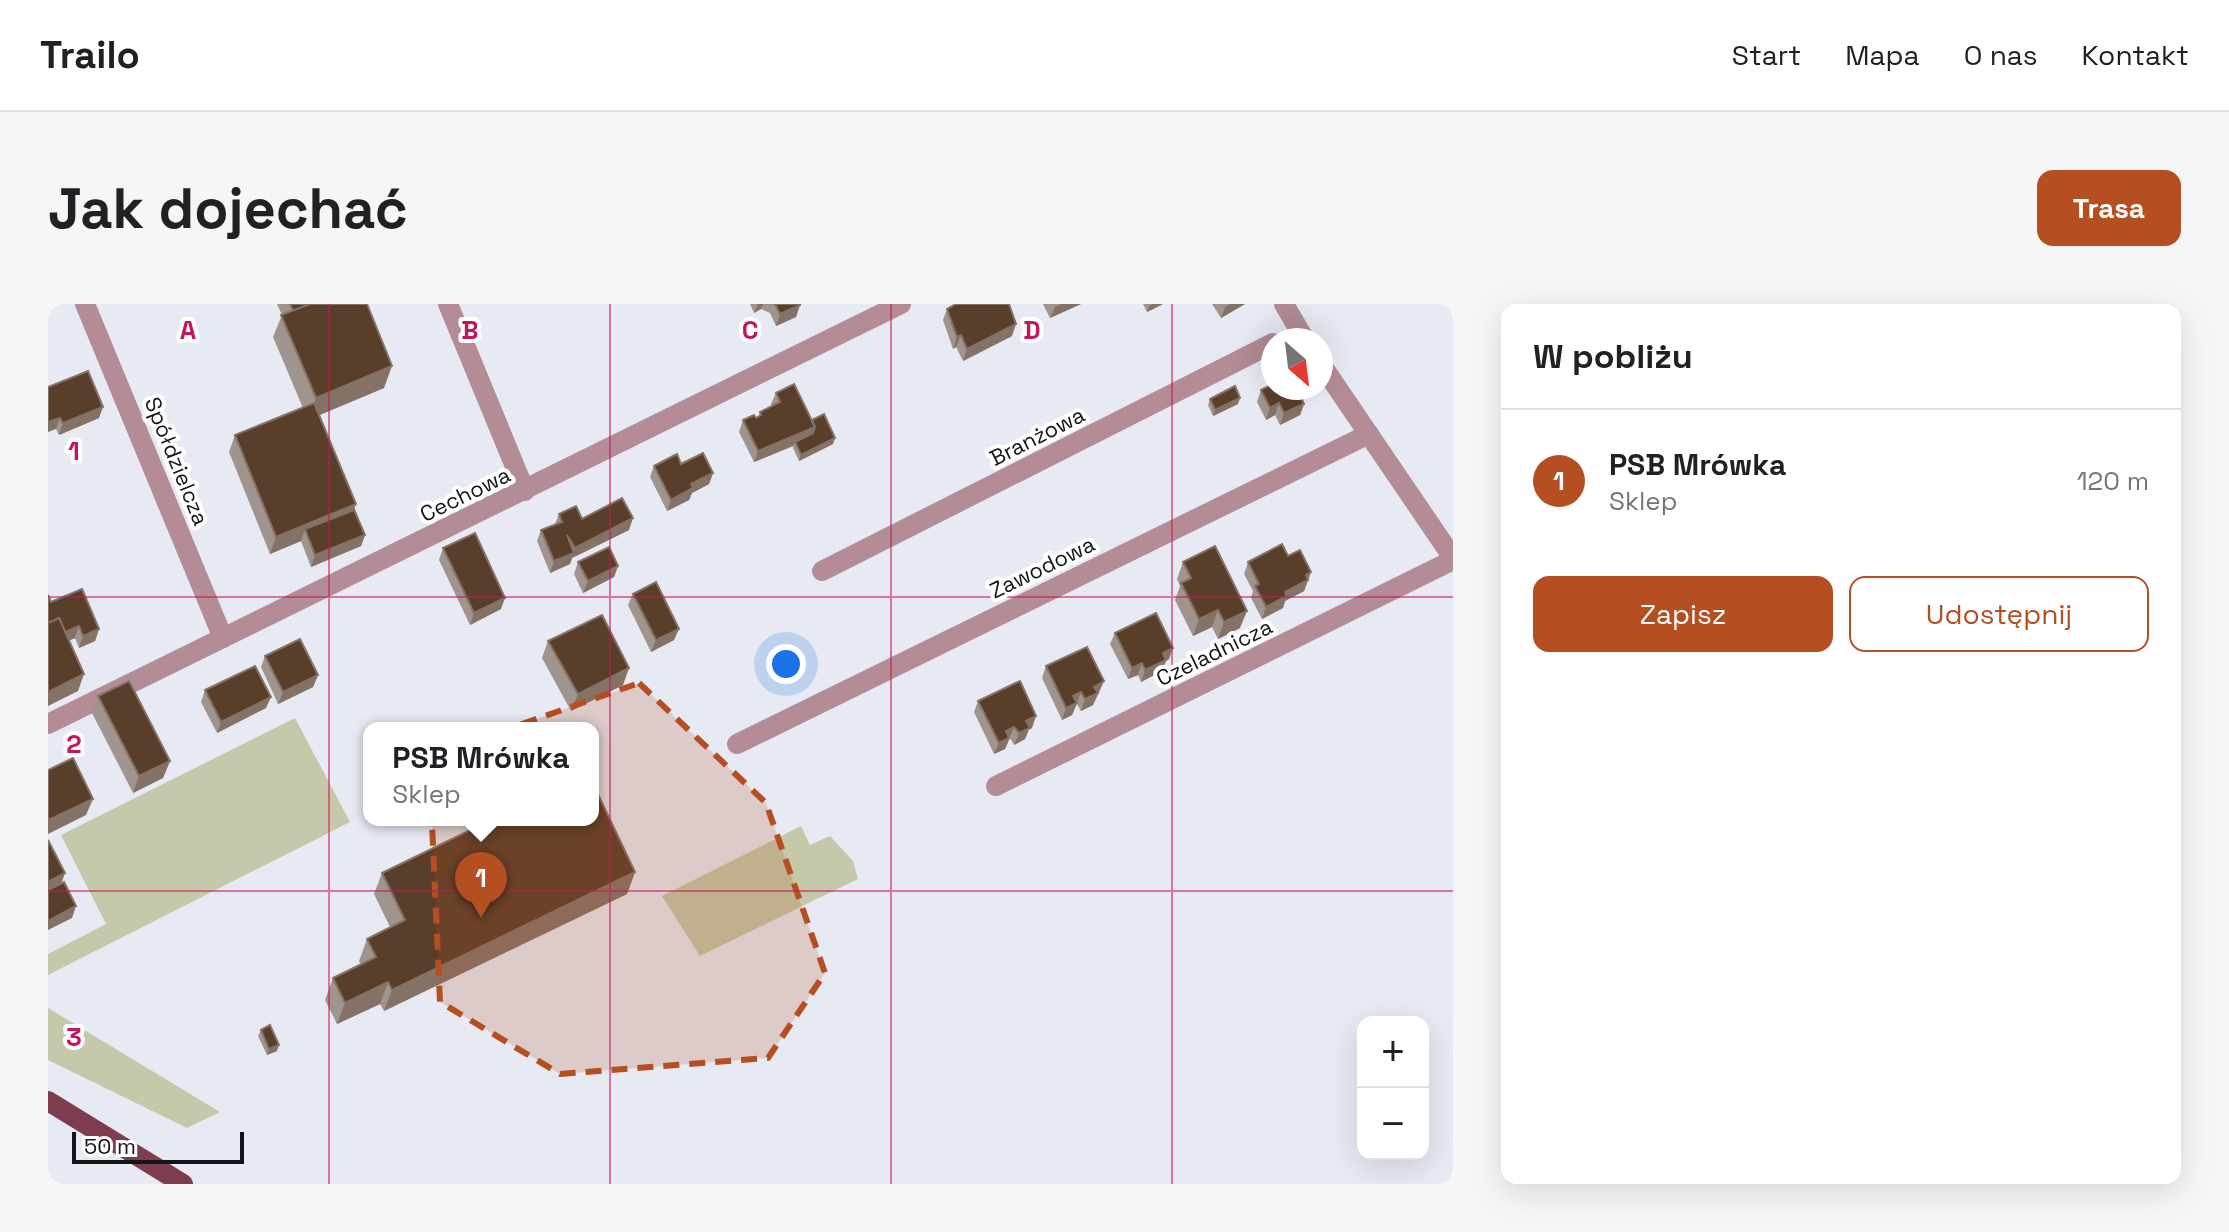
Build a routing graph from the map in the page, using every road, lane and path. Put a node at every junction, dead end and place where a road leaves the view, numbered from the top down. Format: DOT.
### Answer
graph roads {
  1 [pos="85,304"];
  2 [pos="448,304"];
  3 [pos="901,304"];
  4 [pos="1284,304"];
  5 [pos="1297,328"];
  6 [pos="1261,349"];
  7 [pos="1333,382"];
  8 [pos="1369,434"];
  9 [pos="525,491"];
  10 [pos="1453,559"];
  11 [pos="822,571"];
  12 [pos="223,638"];
  13 [pos="48,724"];
  14 [pos="737,744"];
  15 [pos="996,786"];
  16 [pos="48,1101"];
  17 [pos="183,1184"];
  1 -- 12 [label="street, Spółdzielcza"];
  2 -- 9 [label="street"];
  3 -- 9 [label="street, Cechowa"];
  4 -- 5 [label="street"];
  6 -- 11 [label="street, Branżowa"];
  7 -- 8 [label="street, Czeladnicza"];
  8 -- 10 [label="street, Czeladnicza"];
  8 -- 14 [label="street, Zawodowa"];
  9 -- 12 [label="street, Cechowa"];
  10 -- 15 [label="street, Czeladnicza"];
  12 -- 13 [label="street, Cechowa"];
  16 -- 17 [label="main road"];
}
